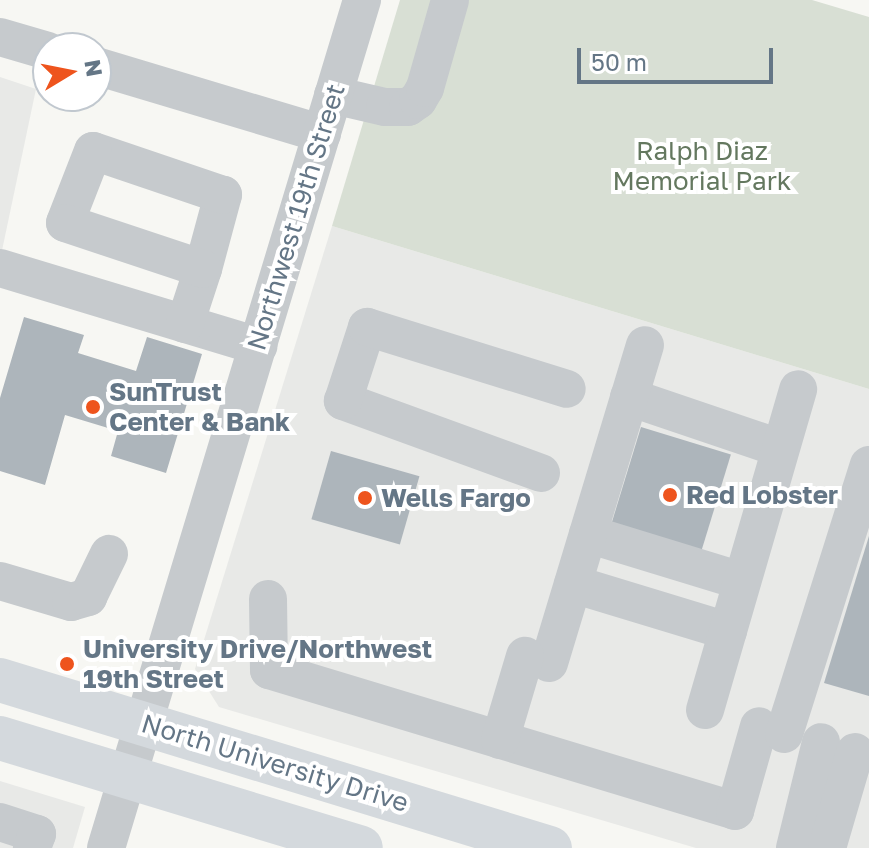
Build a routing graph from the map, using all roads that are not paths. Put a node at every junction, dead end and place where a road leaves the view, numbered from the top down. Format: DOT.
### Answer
graph roads {
  1 [pos="362,0"];
  2 [pos="450,0"];
  3 [pos="0,37"];
  4 [pos="32,46"];
  5 [pos="112,71"];
  6 [pos="333,95"];
  7 [pos="322,134"];
  8 [pos="0,268"];
  9 [pos="203,269"];
  10 [pos="185,324"];
  11 [pos="645,345"];
  12 [pos="258,346"];
  13 [pos="567,389"];
  14 [pos="798,389"];
  15 [pos="629,397"];
  16 [pos="780,448"];
  17 [pos="869,465"];
  18 [pos="541,473"];
  19 [pos="588,534"];
  20 [pos="109,554"];
  21 [pos="0,581"];
  22 [pos="742,581"];
  23 [pos="573,584"];
  24 [pos="268,599"];
  25 [pos="728,631"];
  26 [pos="0,680"];
  27 [pos="705,710"];
  28 [pos="144,723"];
  29 [pos="0,738"];
  30 [pos="500,740"];
  31 [pos="128,776"];
  32 [pos="0,822"];
  33 [pos="32,848"];
  34 [pos="106,848"];
  35 [pos="361,848"];
  36 [pos="550,848"];
  37 [pos="795,848"];
  38 [pos="827,848"];
  1 -- 6 [label="street, Northwest 19th Street"];
  2 -- 6 [label="street"];
  3 -- 4 [label="street"];
  5 -- 7 [label="street"];
  6 -- 7 [label="street, Northwest 19th Street"];
  7 -- 12 [label="street, Northwest 19th Street"];
  8 -- 10 [label="street"];
  9 -- 10 [label="street"];
  10 -- 12 [label="street"];
  11 -- 15 [label="street"];
  12 -- 28 [label="street, Northwest 19th Street"];
  13 -- 18 [label="street"];
  14 -- 16 [label="street"];
  15 -- 16 [label="street"];
  15 -- 19 [label="street"];
  16 -- 22 [label="street"];
  17 -- 30 [label="street"];
  19 -- 22 [label="street"];
  19 -- 23 [label="street"];
  20 -- 21 [label="street"];
  22 -- 25 [label="street"];
  23 -- 25 [label="street"];
  23 -- 30 [label="street"];
  24 -- 30 [label="street"];
  25 -- 27 [label="street"];
  26 -- 28 [label="main road, North University Drive"];
  28 -- 31 [label="street, Northwest 19th Street"];
  28 -- 36 [label="main road, North University Drive"];
  29 -- 31 [label="main road"];
  31 -- 34 [label="street, Northwest 19th Street"];
  31 -- 35 [label="main road"];
  32 -- 33 [label="street"];
  37 -- 38 [label="street"];
}
